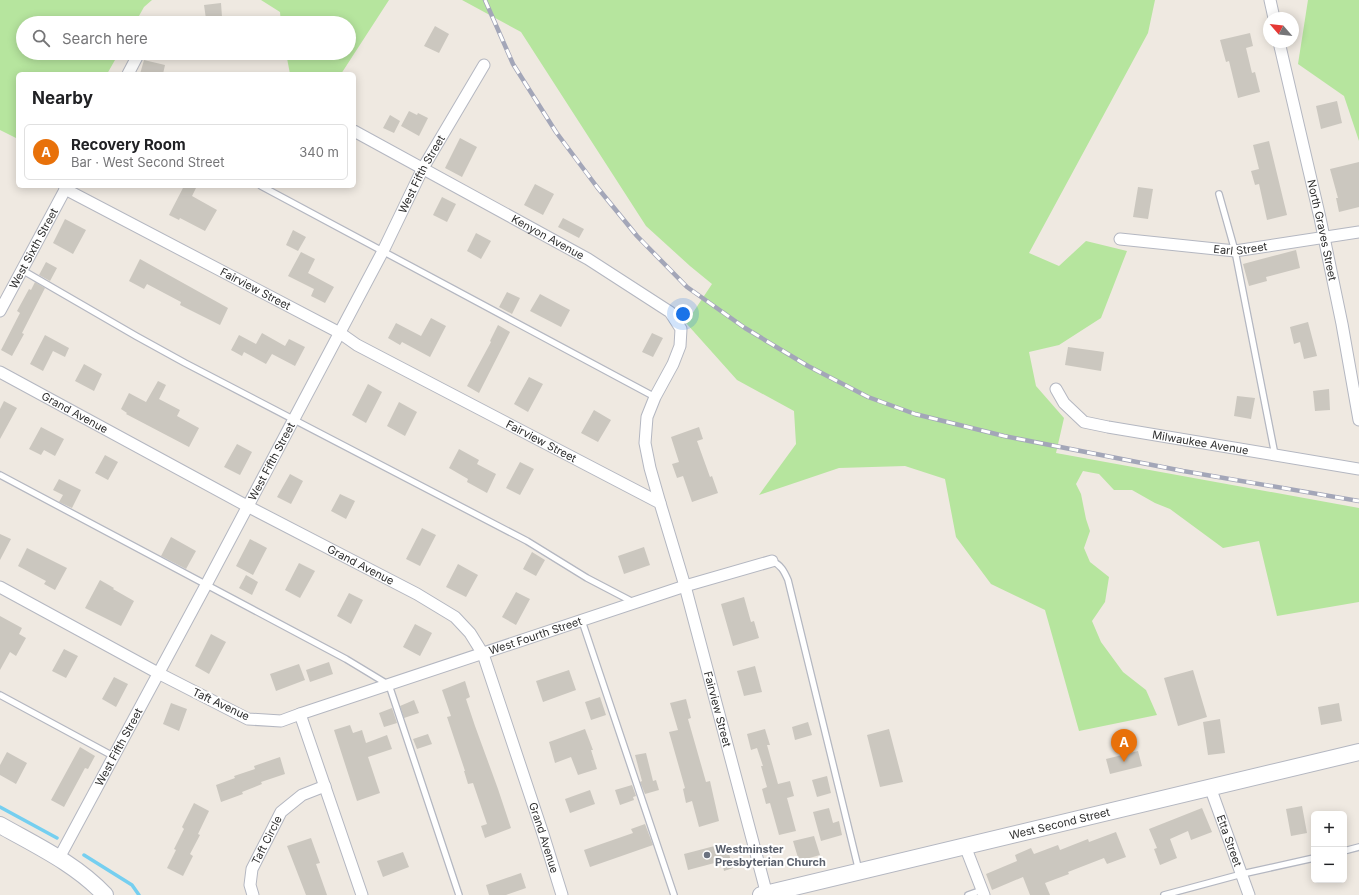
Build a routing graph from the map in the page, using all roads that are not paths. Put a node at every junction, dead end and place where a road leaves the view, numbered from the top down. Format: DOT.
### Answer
graph roads {
  1 [pos="1270,0"];
  2 [pos="1273,12"];
  3 [pos="1280,48"];
  4 [pos="135,60"];
  5 [pos="484,65"];
  6 [pos="129,72"];
  7 [pos="356,132"];
  8 [pos="423,168"];
  9 [pos="66,188"];
  10 [pos="265,188"];
  11 [pos="1219,194"];
  12 [pos="1359,232"];
  13 [pos="1324,237"];
  14 [pos="1120,238"];
  15 [pos="383,251"];
  16 [pos="1235,251"];
  17 [pos="22,270"];
  18 [pos="0,311"];
  19 [pos="340,333"];
  20 [pos="0,372"];
  21 [pos="1056,389"];
  22 [pos="654,398"];
  23 [pos="294,419"];
  24 [pos="1359,420"];
  25 [pos="1275,455"];
  26 [pos="1359,469"];
  27 [pos="0,475"];
  28 [pos="660,503"];
  29 [pos="247,506"];
  30 [pos="772,560"];
  31 [pos="206,585"];
  32 [pos="684,586"];
  33 [pos="0,587"];
  34 [pos="634,603"];
  35 [pos="582,621"];
  36 [pos="483,654"];
  37 [pos="158,673"];
  38 [pos="389,685"];
  39 [pos="0,695"];
  40 [pos="300,714"];
  41 [pos="1359,752"];
  42 [pos="113,756"];
  43 [pos="325,786"];
  44 [pos="1210,787"];
  45 [pos="0,826"];
  46 [pos="965,846"];
  47 [pos="1359,847"];
  48 [pos="1347,850"];
  49 [pos="59,858"];
  50 [pos="1311,859"];
  51 [pos="859,871"];
  52 [pos="1242,874"];
  53 [pos="983,893"];
  54 [pos="106,895"];
  55 [pos="253,895"];
  56 [pos="362,895"];
  57 [pos="459,895"];
  58 [pos="562,895"];
  59 [pos="674,895"];
  60 [pos="765,895"];
  61 [pos="968,895"];
  62 [pos="1164,895"];
  63 [pos="1249,895"];
  1 -- 2 [label="street"];
  3 -- 13 [label="street, North Graves Street"];
  4 -- 6 [label="street"];
  5 -- 8 [label="street, West Fifth Street"];
  7 -- 8 [label="street, Kenyon Avenue"];
  8 -- 15 [label="street, West Fifth Street"];
  8 -- 22 [label="street, Kenyon Avenue"];
  9 -- 17 [label="street, West Sixth Street"];
  9 -- 19 [label="street, Fairview Street"];
  10 -- 15 [label="lane"];
  11 -- 16 [label="lane"];
  12 -- 13 [label="street, Earl Street"];
  13 -- 16 [label="street, Earl Street"];
  13 -- 24 [label="street, North Graves Street"];
  14 -- 16 [label="street, Earl Street"];
  15 -- 19 [label="street, West Fifth Street"];
  15 -- 22 [label="lane"];
  16 -- 25 [label="lane"];
  17 -- 18 [label="street, West Sixth Street"];
  17 -- 23 [label="lane"];
  19 -- 23 [label="street, West Fifth Street"];
  19 -- 28 [label="street, Fairview Street"];
  20 -- 29 [label="street, Grand Avenue"];
  21 -- 25 [label="street, Milwaukee Avenue"];
  22 -- 28 [label="street"];
  23 -- 29 [label="street, West Fifth Street"];
  23 -- 34 [label="lane"];
  25 -- 26 [label="street, Milwaukee Avenue"];
  27 -- 31 [label="lane"];
  28 -- 32 [label="street, Fairview Street"];
  29 -- 31 [label="street, West Fifth Street"];
  29 -- 36 [label="street, Grand Avenue"];
  30 -- 32 [label="street, West Fourth Street"];
  30 -- 51 [label="lane"];
  31 -- 37 [label="street, West Fifth Street"];
  31 -- 38 [label="lane"];
  32 -- 34 [label="street, West Fourth Street"];
  32 -- 60 [label="street, Fairview Street"];
  33 -- 37 [label="street, Taft Avenue"];
  34 -- 35 [label="street, West Fourth Street"];
  35 -- 36 [label="street, West Fourth Street"];
  35 -- 59 [label="lane"];
  36 -- 38 [label="street, West Fourth Street"];
  36 -- 58 [label="street, Grand Avenue"];
  37 -- 40 [label="street, Taft Avenue"];
  37 -- 42 [label="street, West Fifth Street"];
  38 -- 40 [label="street, West Fourth Street"];
  38 -- 57 [label="lane"];
  39 -- 42 [label="lane"];
  40 -- 43 [label="street"];
  41 -- 44 [label="main road, West Second Street"];
  42 -- 49 [label="street, West Fifth Street"];
  43 -- 55 [label="street, Taft Circle"];
  43 -- 56 [label="street"];
  44 -- 46 [label="main road, West Second Street"];
  44 -- 52 [label="street, Etta Street"];
  45 -- 49 [label="main road"];
  46 -- 51 [label="main road, West Second Street"];
  46 -- 53 [label="street"];
  47 -- 48 [label="lane"];
  49 -- 54 [label="main road"];
  50 -- 52 [label="lane"];
  51 -- 60 [label="main road, West Second Street"];
  52 -- 62 [label="lane"];
  52 -- 63 [label="street, Etta Street"];
  53 -- 61 [label="lane"];
}
